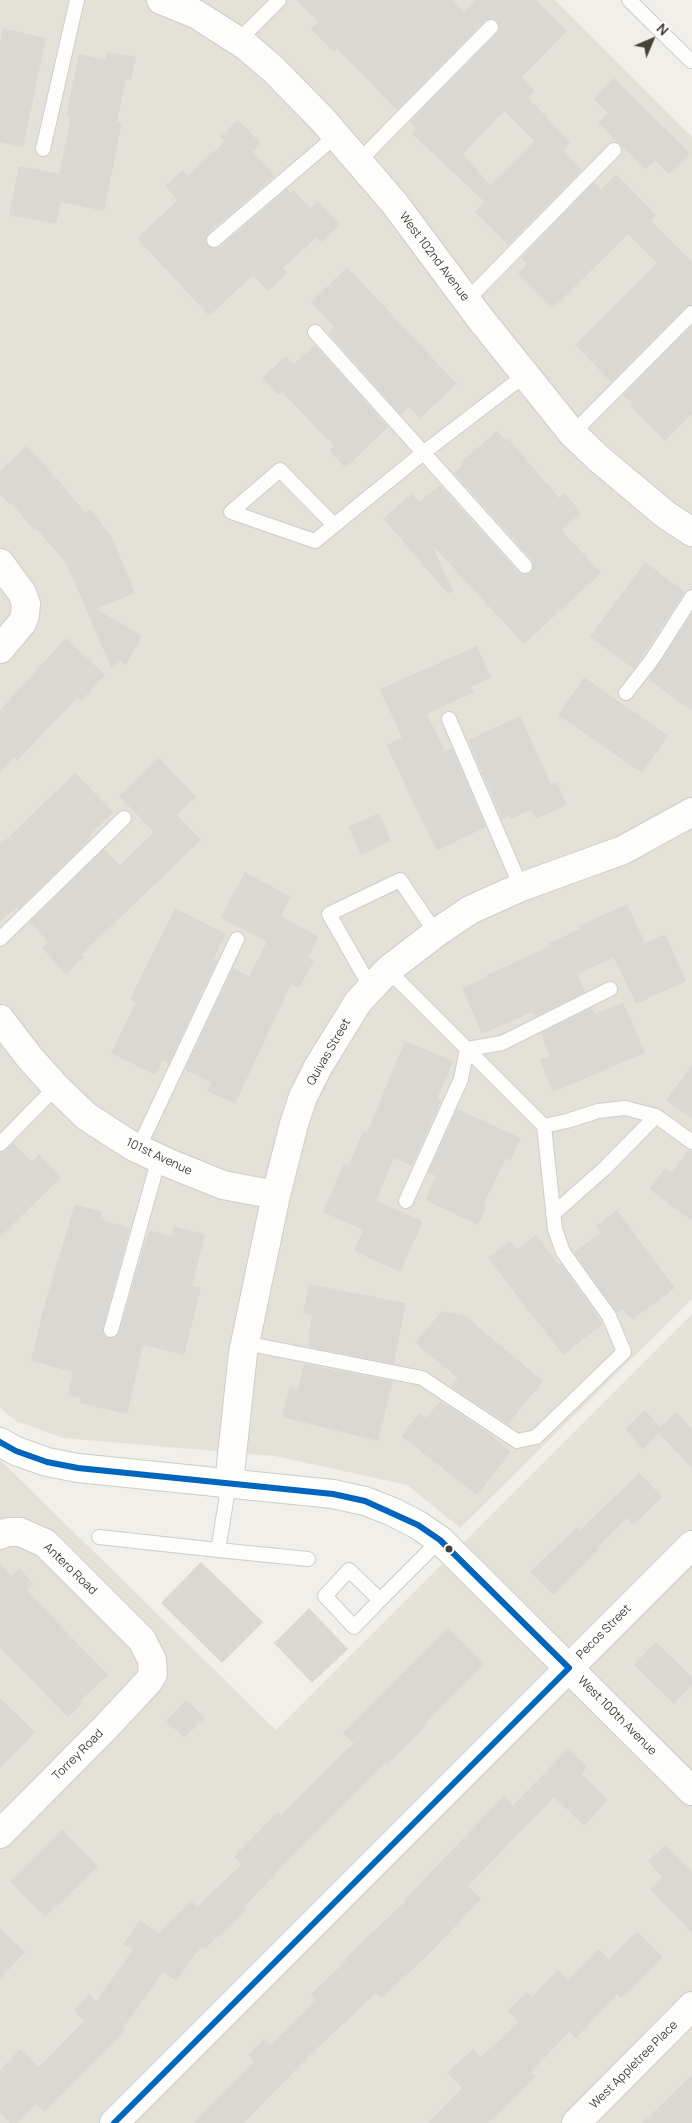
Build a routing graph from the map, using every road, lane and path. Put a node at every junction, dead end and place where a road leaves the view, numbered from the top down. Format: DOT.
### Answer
graph roads {
  1 [pos="78,0"];
  2 [pos="161,0"];
  3 [pos="279,0"];
  4 [pos="628,0"];
  5 [pos="491,27"];
  6 [pos="238,41"];
  7 [pos="692,60"];
  8 [pos="337,135"];
  9 [pos="43,149"];
  10 [pos="614,150"];
  11 [pos="359,161"];
  12 [pos="214,240"];
  13 [pos="467,300"];
  14 [pos="692,313"];
  15 [pos="315,332"];
  16 [pos="525,375"];
  17 [pos="573,433"];
  18 [pos="423,452"];
  19 [pos="334,525"];
  20 [pos="692,532"];
  21 [pos="0,563"];
  22 [pos="525,566"];
  23 [pos="692,597"];
  24 [pos="0,649"];
  25 [pos="626,692"];
  26 [pos="450,719"];
  27 [pos="692,812"];
  28 [pos="124,818"];
  29 [pos="521,887"];
  30 [pos="436,933"];
  31 [pos="0,939"];
  32 [pos="237,939"];
  33 [pos="379,979"];
  34 [pos="610,989"];
  35 [pos="0,1019"];
  36 [pos="467,1049"];
  37 [pos="56,1087"];
  38 [pos="656,1116"];
  39 [pos="544,1126"];
  40 [pos="692,1142"];
  41 [pos="0,1144"];
  42 [pos="148,1154"];
  43 [pos="276,1195"];
  44 [pos="406,1202"];
  45 [pos="554,1214"];
  46 [pos="111,1330"];
  47 [pos="245,1343"];
  48 [pos="0,1442"];
  49 [pos="229,1484"];
  50 [pos="0,1535"];
  51 [pos="99,1537"];
  52 [pos="440,1540"];
  53 [pos="692,1545"];
  54 [pos="218,1550"];
  55 [pos="308,1559"];
  56 [pos="380,1600"];
  57 [pos="568,1668"];
  58 [pos="153,1674"];
  59 [pos="692,1791"];
  60 [pos="0,1834"];
  61 [pos="692,2006"];
  62 [pos="114,2123"];
  63 [pos="576,2123"];
  1 -- 9 [label="lane"];
  2 -- 6 [label="street, West 102nd Avenue"];
  3 -- 6 [label="lane"];
  4 -- 7 [label="lane"];
  5 -- 11 [label="lane"];
  6 -- 8 [label="street, West 102nd Avenue"];
  8 -- 11 [label="street, West 102nd Avenue"];
  8 -- 12 [label="lane"];
  10 -- 13 [label="lane"];
  11 -- 13 [label="street, West 102nd Avenue"];
  13 -- 16 [label="street, West 102nd Avenue"];
  14 -- 17 [label="lane"];
  15 -- 18 [label="lane"];
  16 -- 17 [label="street, West 102nd Avenue"];
  16 -- 18 [label="lane"];
  17 -- 20 [label="street, West 102nd Avenue"];
  18 -- 19 [label="lane"];
  18 -- 22 [label="lane"];
  19 -- 19 [label="lane"];
  21 -- 24 [label="street"];
  23 -- 25 [label="lane"];
  26 -- 29 [label="lane"];
  27 -- 29 [label="street, Quivas Street"];
  28 -- 31 [label="lane"];
  29 -- 30 [label="street, Quivas Street"];
  30 -- 33 [label="street, Quivas Street"];
  30 -- 33 [label="lane"];
  32 -- 42 [label="lane"];
  33 -- 36 [label="lane"];
  33 -- 43 [label="street, Quivas Street"];
  34 -- 36 [label="lane"];
  35 -- 37 [label="street, 101st Avenue"];
  36 -- 39 [label="lane"];
  36 -- 44 [label="lane"];
  37 -- 41 [label="lane"];
  37 -- 42 [label="street, 101st Avenue"];
  38 -- 39 [label="lane"];
  38 -- 40 [label="lane"];
  38 -- 45 [label="lane"];
  39 -- 45 [label="lane"];
  42 -- 43 [label="street, 101st Avenue"];
  42 -- 46 [label="lane"];
  43 -- 47 [label="street, Quivas Street"];
  45 -- 47 [label="lane"];
  47 -- 49 [label="street, Quivas Street"];
  48 -- 49 [label="street, West 100th Avenue"];
  49 -- 52 [label="street, West 100th Avenue"];
  49 -- 54 [label="lane"];
  50 -- 58 [label="street, Antero Road"];
  51 -- 54 [label="lane"];
  52 -- 56 [label="lane"];
  52 -- 57 [label="street, West 100th Avenue"];
  53 -- 57 [label="street, Pecos Street"];
  54 -- 55 [label="lane"];
  57 -- 59 [label="street, West 100th Avenue"];
  57 -- 62 [label="street, Pecos Street"];
  58 -- 60 [label="street, Torrey Road"];
  61 -- 63 [label="street, West Appletree Place"];
}
